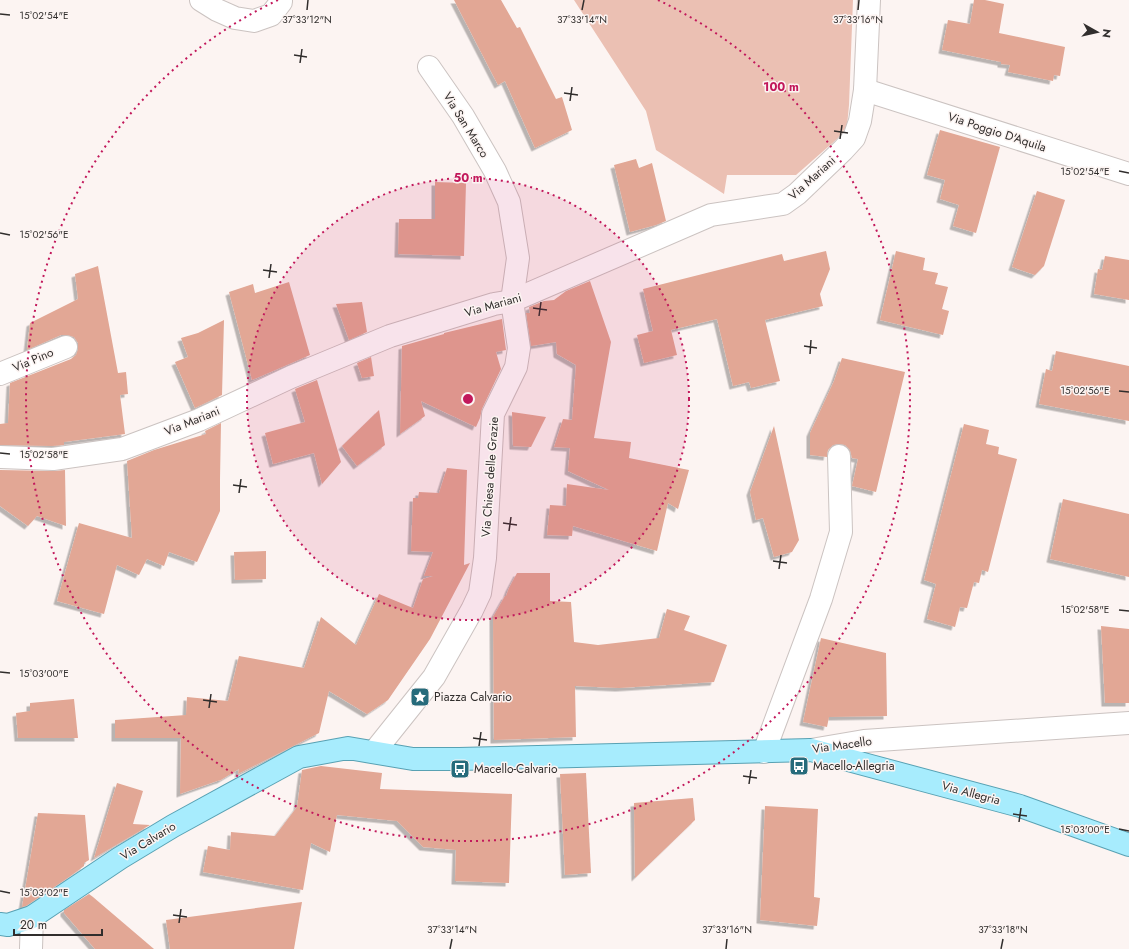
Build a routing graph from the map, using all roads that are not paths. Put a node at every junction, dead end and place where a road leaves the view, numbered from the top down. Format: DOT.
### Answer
graph roads {
  1 [pos="201,0"];
  2 [pos="281,0"];
  3 [pos="869,0"];
  4 [pos="429,67"];
  5 [pos="865,90"];
  6 [pos="1129,174"];
  7 [pos="512,301"];
  8 [pos="66,346"];
  9 [pos="0,374"];
  10 [pos="839,456"];
  11 [pos="0,457"];
  12 [pos="1129,723"];
  13 [pos="811,750"];
  14 [pos="374,752"];
  15 [pos="764,752"];
  16 [pos="1129,845"];
  17 [pos="32,917"];
  18 [pos="0,924"];
  19 [pos="31,949"];
  1 -- 2 [label="street"];
  3 -- 5 [label="street, Via Mariani"];
  4 -- 7 [label="street, Via San Marco"];
  5 -- 6 [label="street, Via Poggio D'Aquila"];
  5 -- 7 [label="street, Via Mariani"];
  7 -- 11 [label="street, Via Mariani"];
  7 -- 14 [label="street, Via Chiesa delle Grazie"];
  8 -- 9 [label="street, Via Pino"];
  10 -- 15 [label="street"];
  12 -- 13 [label="street, Via Macello"];
  13 -- 15 [label="main road, Via Macello"];
  13 -- 16 [label="main road, Via Allegria"];
  14 -- 15 [label="main road, Via Macello"];
  14 -- 17 [label="main road, Via Calvario"];
  17 -- 18 [label="main road, Via Calvario"];
  17 -- 19 [label="street"];
}
